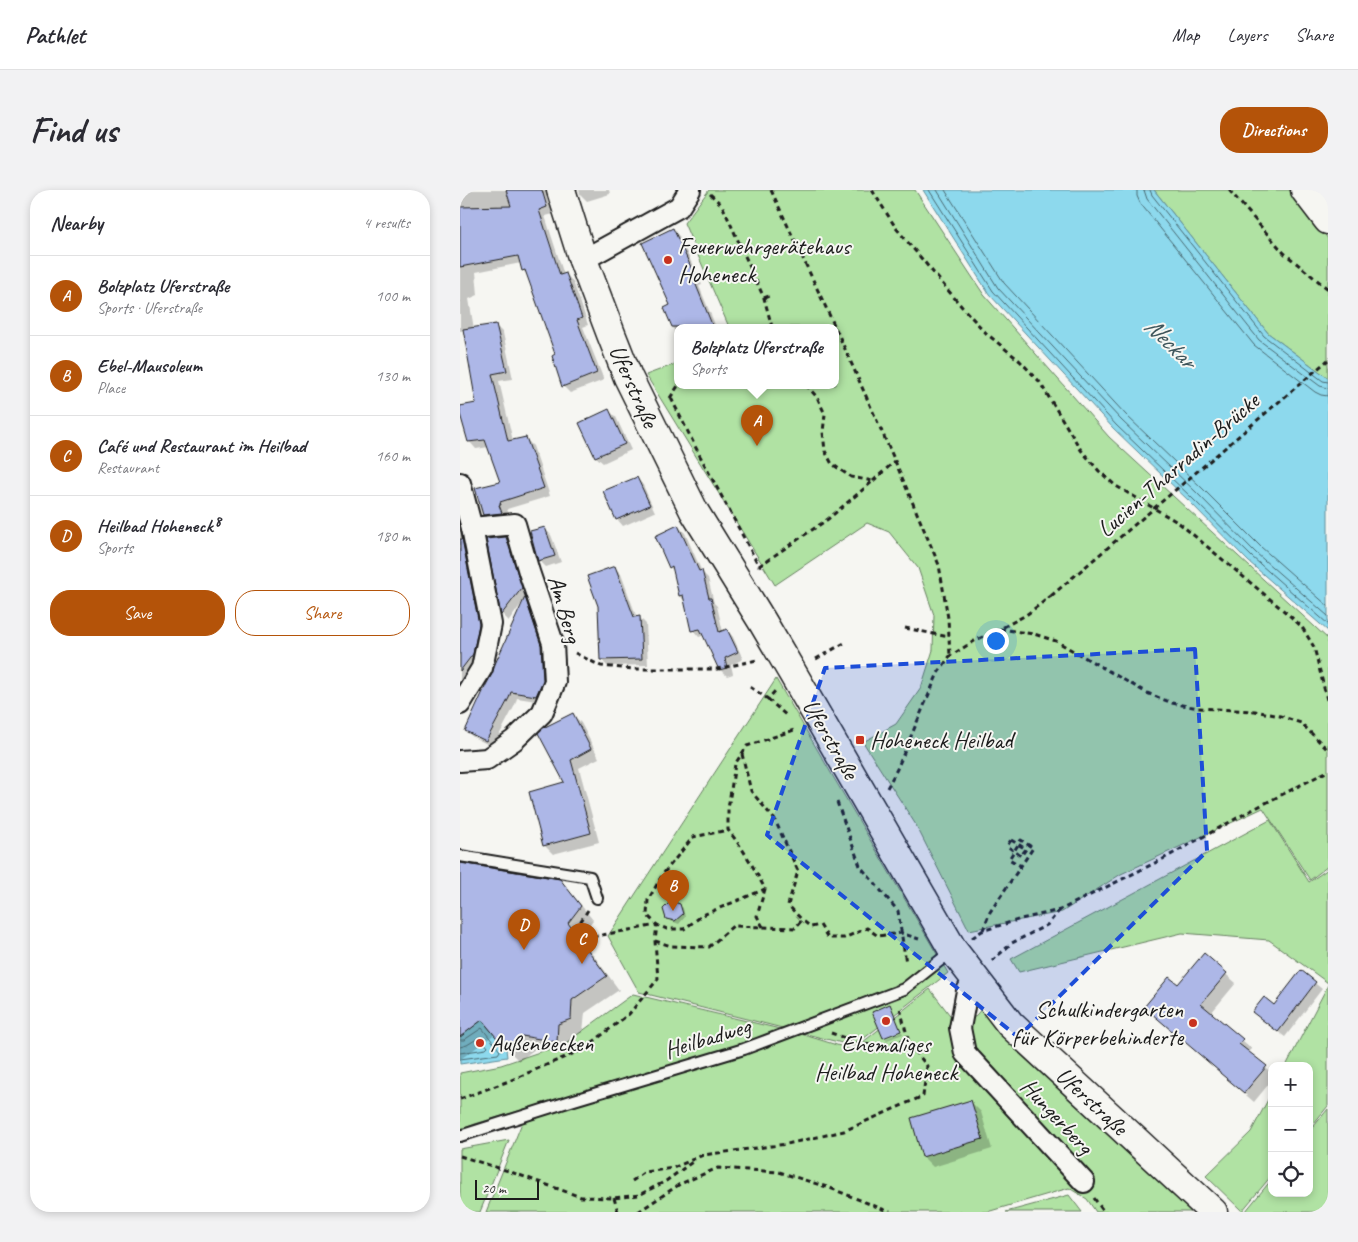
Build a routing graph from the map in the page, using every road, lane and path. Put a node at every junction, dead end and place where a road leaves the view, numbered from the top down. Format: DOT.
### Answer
graph roads {
  1 [pos="561,190"];
  2 [pos="690,190"];
  3 [pos="706,190"];
  4 [pos="771,190"];
  5 [pos="872,190"];
  6 [pos="1229,190"];
  7 [pos="1305,190"];
  8 [pos="1328,220"];
  9 [pos="583,260"];
  10 [pos="1328,289"];
  11 [pos="771,295"];
  12 [pos="764,298"];
  13 [pos="771,324"];
  14 [pos="833,324"];
  15 [pos="839,341"];
  16 [pos="1328,360"];
  17 [pos="676,389"];
  18 [pos="810,389"];
  19 [pos="671,398"];
  20 [pos="642,407"];
  21 [pos="896,461"];
  22 [pos="873,481"];
  23 [pos="460,483"];
  24 [pos="472,528"];
  25 [pos="764,574"];
  26 [pos="737,581"];
  27 [pos="905,628"];
  28 [pos="1000,629"];
  29 [pos="949,638"];
  30 [pos="846,642"];
  31 [pos="553,643"];
  32 [pos="811,652"];
  33 [pos="782,655"];
  34 [pos="950,656"];
  35 [pos="768,699"];
  36 [pos="460,704"];
  37 [pos="1328,704"];
  38 [pos="1328,750"];
  39 [pos="742,753"];
  40 [pos="460,761"];
  41 [pos="1328,771"];
  42 [pos="834,794"];
  43 [pos="874,813"];
  44 [pos="728,830"];
  45 [pos="1018,845"];
  46 [pos="1014,851"];
  47 [pos="460,856"];
  48 [pos="1021,866"];
  49 [pos="765,888"];
  50 [pos="597,898"];
  51 [pos="1060,910"];
  52 [pos="802,920"];
  53 [pos="657,926"];
  54 [pos="763,927"];
  55 [pos="982,931"];
  56 [pos="901,933"];
  57 [pos="655,941"];
  58 [pos="1012,942"];
  59 [pos="953,950"];
  60 [pos="906,963"];
  61 [pos="974,979"];
  62 [pos="904,989"];
  63 [pos="808,1025"];
  64 [pos="908,1039"];
  65 [pos="460,1099"];
  66 [pos="460,1136"];
  67 [pos="704,1155"];
  68 [pos="460,1156"];
  69 [pos="632,1181"];
  70 [pos="1084,1182"];
  71 [pos="614,1198"];
  72 [pos="618,1212"];
  73 [pos="638,1212"];
  74 [pos="890,1212"];
  75 [pos="1213,1212"];
  1 -- 9 [label="street, Uferstraße"];
  2 -- 9 [label="street"];
  3 -- 12 [label="path"];
  4 -- 14 [label="path"];
  5 -- 37 [label="path"];
  6 -- 10 [label="path"];
  7 -- 8 [label="street"];
  9 -- 20 [label="street, Uferstraße"];
  11 -- 12 [label="path"];
  12 -- 13 [label="path"];
  15 -- 21 [label="path"];
  16 -- 28 [label="path, Lucien-Tharradin-Brücke, bridge"];
  17 -- 19 [label="path"];
  18 -- 22 [label="path"];
  19 -- 20 [label="path"];
  19 -- 25 [label="path"];
  20 -- 26 [label="street, Uferstraße"];
  21 -- 22 [label="path"];
  21 -- 29 [label="path"];
  22 -- 26 [label="path"];
  23 -- 24 [label="street"];
  24 -- 31 [label="street, Am Berg"];
  24 -- 36 [label="street"];
  26 -- 33 [label="street, Uferstraße"];
  27 -- 29 [label="path"];
  28 -- 34 [label="path, Lucien-Tharradin-Brücke"];
  28 -- 38 [label="path"];
  29 -- 34 [label="path"];
  30 -- 32 [label="path"];
  31 -- 33 [label="path"];
  31 -- 40 [label="street, Am Berg"];
  33 -- 43 [label="street, Uferstraße"];
  34 -- 43 [label="path"];
  35 -- 39 [label="path"];
  39 -- 44 [label="path"];
  39 -- 52 [label="path"];
  41 -- 51 [label="path"];
  42 -- 56 [label="path"];
  43 -- 59 [label="street, Uferstraße"];
  44 -- 49 [label="path"];
  44 -- 53 [label="path"];
  45 -- 46 [label="path"];
  45 -- 46 [label="path"];
  45 -- 46 [label="path"];
  45 -- 48 [label="path"];
  46 -- 48 [label="path"];
  47 -- 50 [label="lane"];
  48 -- 55 [label="path"];
  49 -- 53 [label="path"];
  49 -- 54 [label="path"];
  50 -- 53 [label="path"];
  51 -- 55 [label="path"];
  51 -- 58 [label="path"];
  52 -- 54 [label="path"];
  52 -- 56 [label="path"];
  53 -- 57 [label="path"];
  54 -- 57 [label="path"];
  55 -- 59 [label="path"];
  56 -- 59 [label="path"];
  56 -- 60 [label="path"];
  57 -- 65 [label="path"];
  59 -- 61 [label="street, Uferstraße"];
  59 -- 62 [label="lane, Heilbadweg"];
  61 -- 70 [label="street, Hungerberg"];
  61 -- 75 [label="street, Uferstraße"];
  62 -- 63 [label="lane, Heilbadweg"];
  62 -- 64 [label="path"];
  63 -- 64 [label="path"];
  63 -- 66 [label="lane, Heilbadweg"];
  64 -- 67 [label="path"];
  67 -- 69 [label="path"];
  67 -- 71 [label="path"];
  68 -- 71 [label="path"];
  71 -- 72 [label="path"];
  73 -- 74 [label="path"];
}
